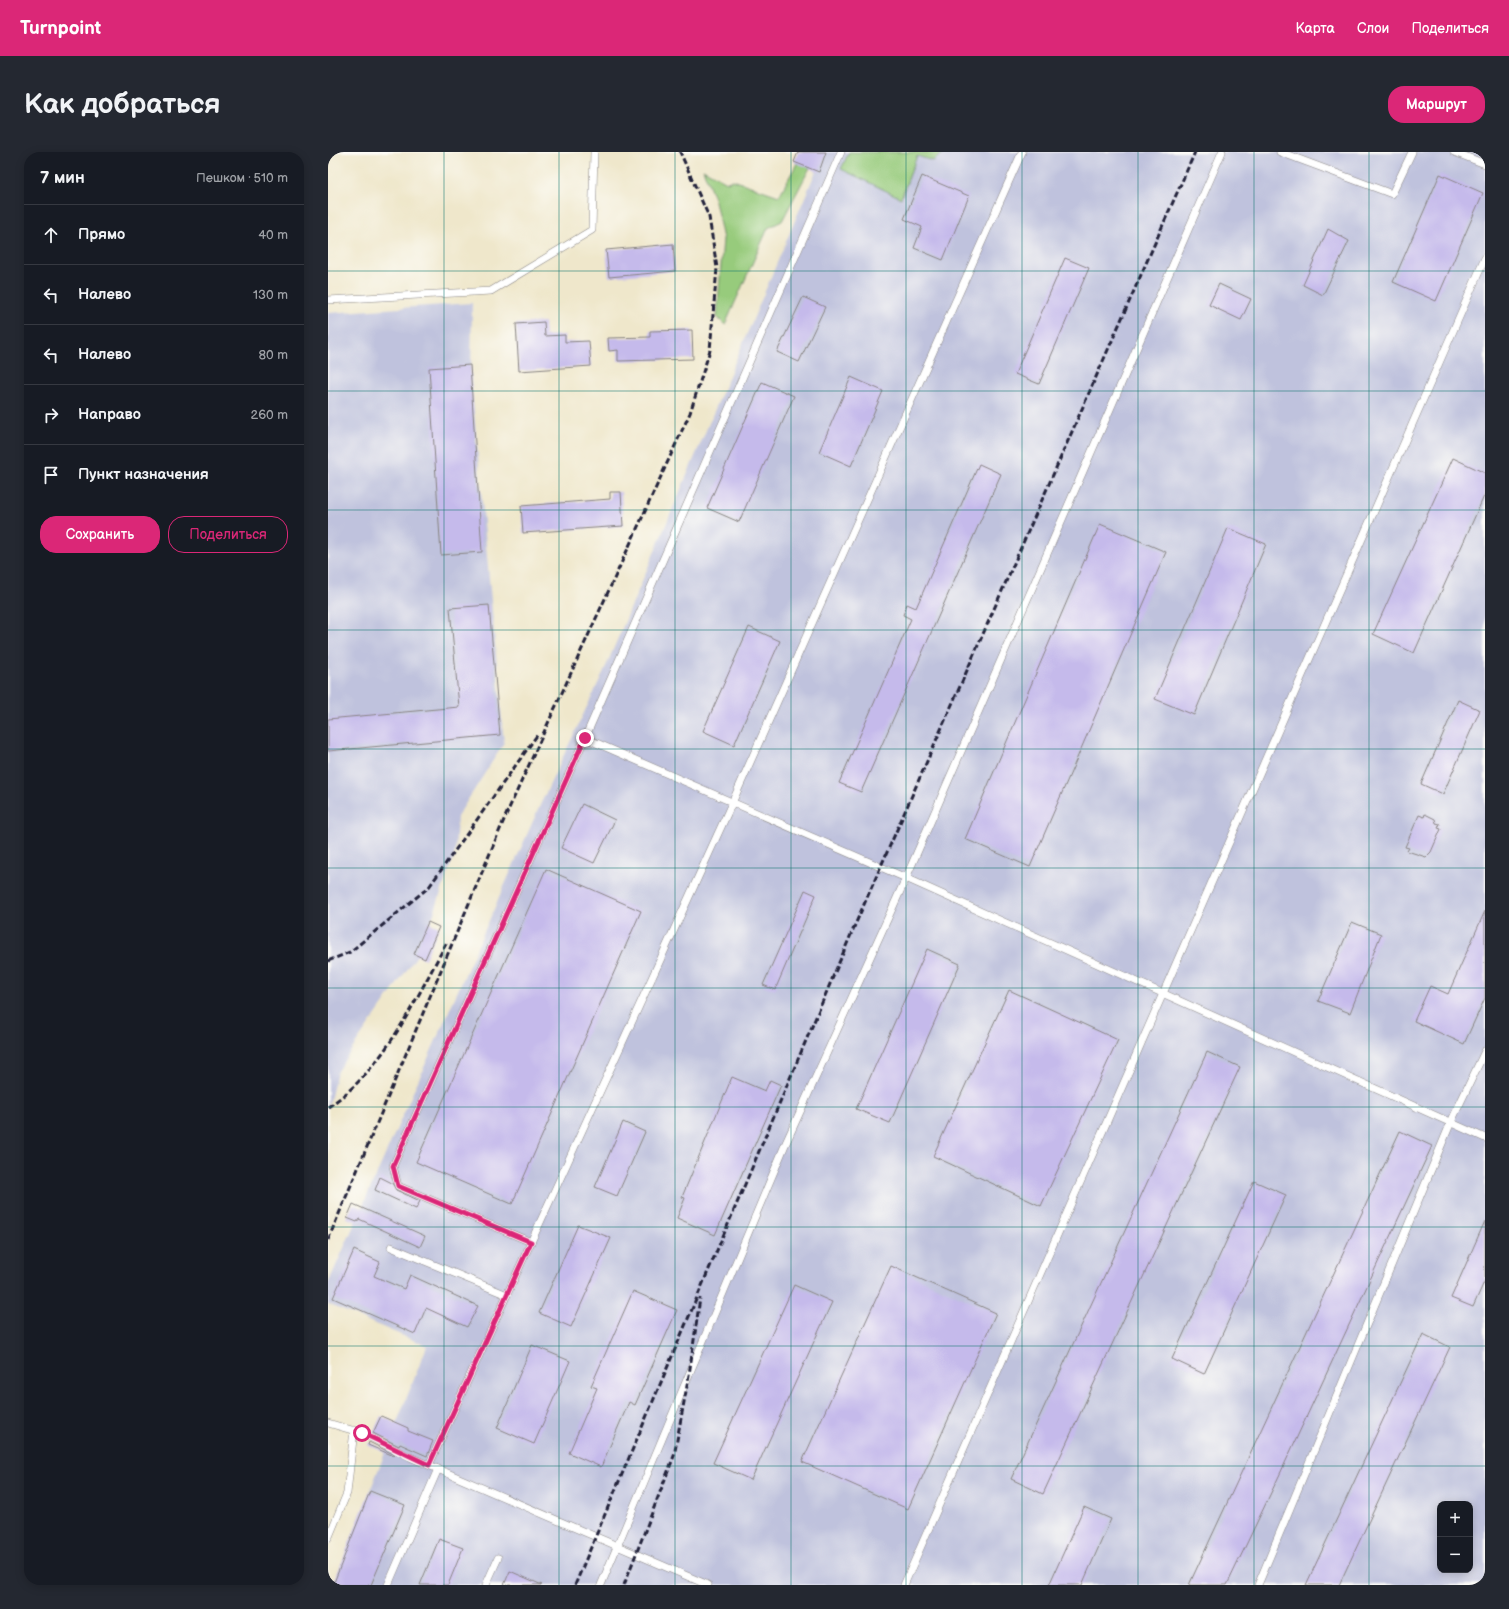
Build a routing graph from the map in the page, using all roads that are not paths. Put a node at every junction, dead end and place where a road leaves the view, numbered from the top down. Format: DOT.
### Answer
graph roads {
  1 [pos="594,152"];
  2 [pos="841,152"];
  3 [pos="1022,152"];
  4 [pos="1222,152"];
  5 [pos="1280,152"];
  6 [pos="1412,152"];
  7 [pos="1454,152"];
  8 [pos="1485,164"];
  9 [pos="1485,258"];
  10 [pos="328,300"];
  11 [pos="585,738"];
  12 [pos="732,803"];
  13 [pos="906,878"];
  14 [pos="1163,993"];
  15 [pos="1485,1051"];
  16 [pos="1451,1122"];
  17 [pos="1485,1138"];
  18 [pos="531,1242"];
  19 [pos="391,1247"];
  20 [pos="506,1295"];
  21 [pos="328,1423"];
  22 [pos="354,1430"];
  23 [pos="429,1465"];
  24 [pos="438,1469"];
  25 [pos="328,1539"];
  26 [pos="618,1546"];
  27 [pos="498,1558"];
  28 [pos="388,1585"];
  29 [pos="486,1585"];
  30 [pos="601,1585"];
  31 [pos="708,1585"];
  32 [pos="904,1585"];
  33 [pos="1258,1585"];
  1 -- 10 [label="lane"];
  2 -- 11 [label="lane"];
  3 -- 12 [label="lane"];
  4 -- 13 [label="lane"];
  5 -- 6 [label="lane"];
  7 -- 8 [label="lane"];
  9 -- 14 [label="lane"];
  11 -- 12 [label="lane"];
  11 -- 18 [label="lane"];
  12 -- 13 [label="lane"];
  12 -- 18 [label="lane"];
  13 -- 14 [label="lane"];
  13 -- 26 [label="lane"];
  14 -- 16 [label="lane"];
  14 -- 32 [label="lane"];
  15 -- 16 [label="lane"];
  16 -- 17 [label="lane"];
  16 -- 33 [label="lane"];
  18 -- 20 [label="lane"];
  19 -- 20 [label="lane"];
  20 -- 23 [label="lane"];
  21 -- 22 [label="lane"];
  22 -- 23 [label="lane"];
  22 -- 25 [label="lane"];
  23 -- 24 [label="lane"];
  24 -- 26 [label="lane"];
  24 -- 28 [label="lane"];
  26 -- 30 [label="lane"];
  26 -- 31 [label="lane"];
  27 -- 29 [label="lane"];
}
